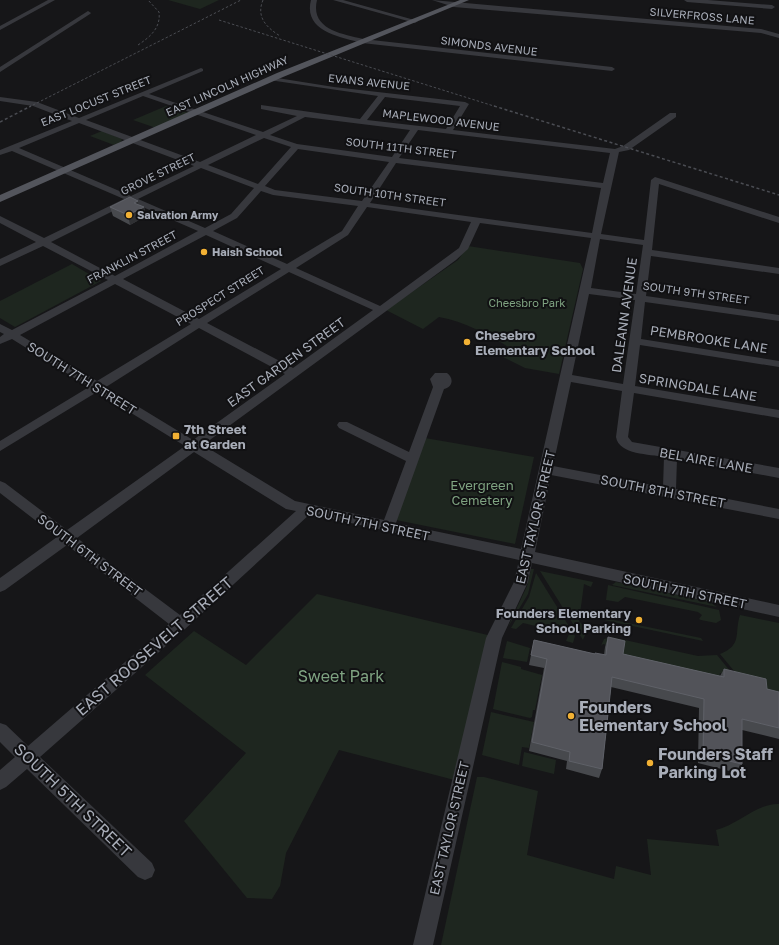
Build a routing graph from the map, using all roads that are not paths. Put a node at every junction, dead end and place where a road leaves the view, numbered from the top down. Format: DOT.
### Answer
graph roads {
  1 [pos="52,0"];
  2 [pos="314,0"];
  3 [pos="336,0"];
  4 [pos="435,0"];
  5 [pos="466,0"];
  6 [pos="687,0"];
  7 [pos="455,4"];
  8 [pos="772,7"];
  9 [pos="88,13"];
  10 [pos="416,20"];
  11 [pos="0,28"];
  12 [pos="779,36"];
  13 [pos="363,41"];
  14 [pos="0,64"];
  15 [pos="8,65"];
  16 [pos="612,69"];
  17 [pos="0,70"];
  18 [pos="201,70"];
  19 [pos="271,79"];
  20 [pos="143,94"];
  21 [pos="383,94"];
  22 [pos="0,99"];
  23 [pos="264,107"];
  24 [pos="198,112"];
  25 [pos="304,114"];
  26 [pos="673,115"];
  27 [pos="80,120"];
  28 [pos="362,122"];
  29 [pos="416,128"];
  30 [pos="449,131"];
  31 [pos="264,134"];
  32 [pos="136,140"];
  33 [pos="296,146"];
  34 [pos="12,148"];
  35 [pos="615,151"];
  36 [pos="0,153"];
  37 [pos="395,160"];
  38 [pos="202,165"];
  39 [pos="66,170"];
  40 [pos="606,186"];
  41 [pos="261,187"];
  42 [pos="0,199"];
  43 [pos="130,200"];
  44 [pos="366,204"];
  45 [pos="0,219"];
  46 [pos="477,219"];
  47 [pos="779,220"];
  48 [pos="205,231"];
  49 [pos="595,236"];
  50 [pos="44,242"];
  51 [pos="648,248"];
  52 [pos="0,263"];
  53 [pos="287,269"];
  54 [pos="779,271"];
  55 [pos="116,279"];
  56 [pos="585,290"];
  57 [pos="641,298"];
  58 [pos="381,310"];
  59 [pos="779,318"];
  60 [pos="198,324"];
  61 [pos="0,327"];
  62 [pos="12,334"];
  63 [pos="0,341"];
  64 [pos="635,341"];
  65 [pos="779,364"];
  66 [pos="293,373"];
  67 [pos="566,378"];
  68 [pos="440,385"];
  69 [pos="96,388"];
  70 [pos="628,389"];
  71 [pos="779,414"];
  72 [pos="343,425"];
  73 [pos="193,446"];
  74 [pos="0,447"];
  75 [pos="634,447"];
  76 [pos="671,454"];
  77 [pos="414,460"];
  78 [pos="546,469"];
  79 [pos="779,474"];
  80 [pos="0,486"];
  81 [pos="669,492"];
  82 [pos="306,510"];
  83 [pos="779,514"];
  84 [pos="388,527"];
  85 [pos="66,537"];
  86 [pos="526,557"];
  87 [pos="0,586"];
  88 [pos="779,611"];
  89 [pos="180,624"];
  90 [pos="0,732"];
  91 [pos="28,757"];
  92 [pos="0,781"];
  93 [pos="145,870"];
  94 [pos="423,945"];
  1 -- 11 [label="street"];
  2 -- 13 [label="street, SIMONDS AVENUE"];
  3 -- 10 [label="street"];
  4 -- 7 [label="street, SILVERFROSS LANE"];
  5 -- 7 [label="main road, EAST LINCOLN HIGHWAY"];
  6 -- 8 [label="street"];
  7 -- 10 [label="main road, EAST LINCOLN HIGHWAY"];
  7 -- 12 [label="street, SILVERFROSS LANE"];
  9 -- 15 [label="street"];
  10 -- 13 [label="main road, EAST LINCOLN HIGHWAY"];
  13 -- 16 [label="street, SIMONDS AVENUE"];
  13 -- 19 [label="main road, EAST LINCOLN HIGHWAY"];
  14 -- 15 [label="street"];
  15 -- 17 [label="street"];
  18 -- 20 [label="street, EAST LOCUST STREET"];
  19 -- 21 [label="street, EVANS AVENUE"];
  19 -- 24 [label="main road, EAST LINCOLN HIGHWAY"];
  20 -- 24 [label="street, SOUTH 11TH STREET"];
  20 -- 27 [label="street, EAST LOCUST STREET"];
  21 -- 28 [label="street"];
  21 -- 30 [label="street, EVANS AVENUE"];
  22 -- 27 [label="street, SOUTH 10TH STREET"];
  23 -- 25 [label="street, MAPLEWOOD AVENUE"];
  24 -- 31 [label="street, SOUTH 11TH STREET"];
  24 -- 32 [label="main road, EAST LINCOLN HIGHWAY"];
  25 -- 28 [label="street, MAPLEWOOD AVENUE"];
  25 -- 31 [label="street, GROVE STREET"];
  26 -- 35 [label="street"];
  27 -- 32 [label="street, SOUTH 10TH STREET"];
  27 -- 34 [label="street, EAST LOCUST STREET"];
  28 -- 29 [label="street, MAPLEWOOD AVENUE"];
  29 -- 30 [label="street, MAPLEWOOD AVENUE"];
  29 -- 37 [label="street, PROSPECT STREET"];
  30 -- 35 [label="street, MAPLEWOOD AVENUE"];
  31 -- 33 [label="street, SOUTH 11TH STREET"];
  31 -- 38 [label="street, GROVE STREET"];
  32 -- 38 [label="street, SOUTH 10TH STREET"];
  32 -- 39 [label="main road, EAST LINCOLN HIGHWAY"];
  33 -- 37 [label="street, SOUTH 11TH STREET"];
  33 -- 41 [label="street, FRANKLIN STREET"];
  34 -- 36 [label="street, EAST LOCUST STREET"];
  34 -- 39 [label="street"];
  35 -- 40 [label="street, EAST TAYLOR STREET"];
  37 -- 40 [label="street, SOUTH 11TH STREET"];
  37 -- 44 [label="street, PROSPECT STREET"];
  38 -- 41 [label="street, SOUTH 10TH STREET"];
  38 -- 43 [label="street, GROVE STREET"];
  39 -- 42 [label="main road, EAST LINCOLN HIGHWAY"];
  39 -- 43 [label="street"];
  40 -- 49 [label="street, EAST TAYLOR STREET"];
  41 -- 44 [label="street, SOUTH 10TH STREET"];
  41 -- 48 [label="street, FRANKLIN STREET"];
  43 -- 48 [label="street"];
  43 -- 50 [label="street, GROVE STREET"];
  44 -- 46 [label="street, SOUTH 10TH STREET"];
  44 -- 53 [label="street, PROSPECT STREET"];
  45 -- 50 [label="street"];
  46 -- 49 [label="street, SOUTH 10TH STREET"];
  46 -- 58 [label="street, EAST GARDEN STREET"];
  47 -- 51 [label="street, DALEANN AVENUE"];
  48 -- 53 [label="street"];
  48 -- 55 [label="street, FRANKLIN STREET"];
  49 -- 51 [label="street, SOUTH 10TH STREET"];
  49 -- 56 [label="street, EAST TAYLOR STREET"];
  50 -- 52 [label="street, GROVE STREET"];
  50 -- 55 [label="street"];
  51 -- 54 [label="street, SOUTH 10TH STREET"];
  51 -- 57 [label="street, DALEANN AVENUE"];
  53 -- 58 [label="street"];
  53 -- 60 [label="street, PROSPECT STREET"];
  55 -- 60 [label="street"];
  55 -- 62 [label="street, FRANKLIN STREET"];
  56 -- 57 [label="street, SOUTH 9TH STREET"];
  56 -- 67 [label="street, EAST TAYLOR STREET"];
  57 -- 59 [label="street, SOUTH 9TH STREET"];
  57 -- 64 [label="street, DALEANN AVENUE"];
  58 -- 66 [label="street, EAST GARDEN STREET"];
  60 -- 66 [label="street"];
  60 -- 69 [label="street, PROSPECT STREET"];
  61 -- 62 [label="street, SOUTH 7TH STREET"];
  62 -- 63 [label="street, FRANKLIN STREET"];
  62 -- 69 [label="street, SOUTH 7TH STREET"];
  64 -- 65 [label="street, PEMBROOKE LANE"];
  64 -- 70 [label="street, DALEANN AVENUE"];
  66 -- 73 [label="street, EAST GARDEN STREET"];
  67 -- 70 [label="street, SPRINGDALE LANE"];
  67 -- 78 [label="street, EAST TAYLOR STREET"];
  68 -- 77 [label="street"];
  69 -- 73 [label="street, SOUTH 7TH STREET"];
  69 -- 74 [label="street, PROSPECT STREET"];
  70 -- 71 [label="street, SPRINGDALE LANE"];
  70 -- 75 [label="street, DALEANN AVENUE"];
  72 -- 77 [label="street"];
  73 -- 82 [label="street, SOUTH 7TH STREET"];
  73 -- 85 [label="street, EAST GARDEN STREET"];
  75 -- 76 [label="street, BEL AIRE LANE"];
  76 -- 79 [label="street, BEL AIRE LANE"];
  76 -- 81 [label="street"];
  77 -- 84 [label="street"];
  78 -- 81 [label="street, SOUTH 8TH STREET"];
  78 -- 86 [label="street, EAST TAYLOR STREET"];
  80 -- 85 [label="street, SOUTH 6TH STREET"];
  81 -- 83 [label="street, SOUTH 8TH STREET"];
  82 -- 84 [label="street, SOUTH 7TH STREET"];
  82 -- 89 [label="street, EAST ROOSEVELT STREET"];
  84 -- 86 [label="street, SOUTH 7TH STREET"];
  85 -- 87 [label="street, EAST GARDEN STREET"];
  85 -- 89 [label="street, SOUTH 6TH STREET"];
  86 -- 88 [label="street, SOUTH 7TH STREET"];
  86 -- 94 [label="street, EAST TAYLOR STREET"];
  89 -- 91 [label="street, EAST ROOSEVELT STREET"];
  90 -- 91 [label="street, SOUTH 5TH STREET"];
  91 -- 92 [label="street, EAST ROOSEVELT STREET"];
  91 -- 93 [label="street, SOUTH 5TH STREET"];
}
